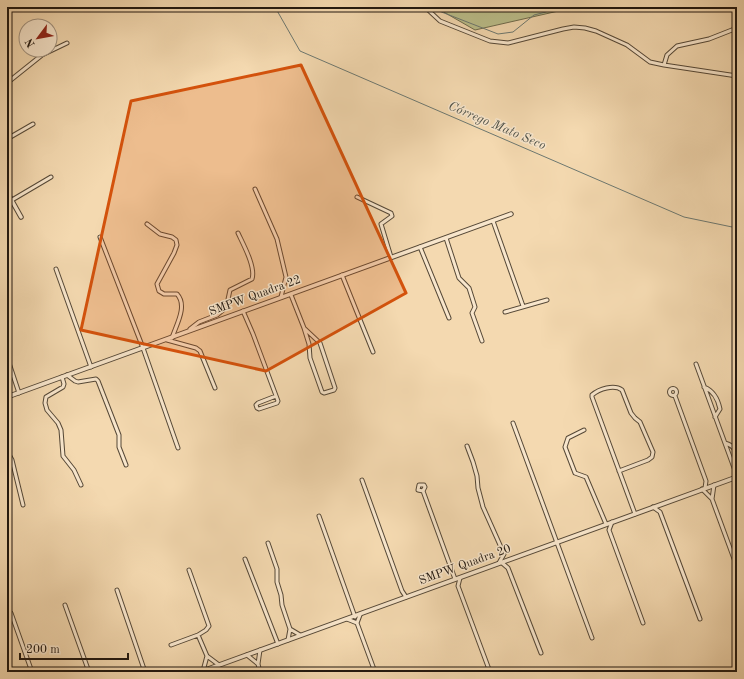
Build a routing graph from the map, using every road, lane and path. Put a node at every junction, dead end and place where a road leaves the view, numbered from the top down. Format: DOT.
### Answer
graph roads {
  1 [pos="425,7"];
  2 [pos="737,28"];
  3 [pos="67,43"];
  4 [pos="664,65"];
  5 [pos="737,76"];
  6 [pos="7,83"];
  7 [pos="33,124"];
  8 [pos="7,139"];
  9 [pos="51,178"];
  10 [pos="255,189"];
  11 [pos="7,192"];
  12 [pos="357,197"];
  13 [pos="12,200"];
  14 [pos="511,214"];
  15 [pos="21,217"];
  16 [pos="493,221"];
  17 [pos="147,224"];
  18 [pos="238,233"];
  19 [pos="100,237"];
  20 [pos="446,238"];
  21 [pos="420,247"];
  22 [pos="391,257"];
  23 [pos="56,269"];
  24 [pos="342,276"];
  25 [pos="291,295"];
  26 [pos="281,297"];
  27 [pos="547,300"];
  28 [pos="523,306"];
  29 [pos="244,312"];
  30 [pos="505,312"];
  31 [pos="449,318"];
  32 [pos="304,328"];
  33 [pos="189,331"];
  34 [pos="170,339"];
  35 [pos="482,341"];
  36 [pos="143,348"];
  37 [pos="373,352"];
  38 [pos="7,357"];
  39 [pos="696,364"];
  40 [pos="91,367"];
  41 [pos="67,375"];
  42 [pos="62,377"];
  43 [pos="704,387"];
  44 [pos="215,388"];
  45 [pos="19,393"];
  46 [pos="276,396"];
  47 [pos="675,396"];
  48 [pos="7,397"];
  49 [pos="270,398"];
  50 [pos="273,404"];
  51 [pos="715,416"];
  52 [pos="513,423"];
  53 [pos="584,430"];
  54 [pos="725,442"];
  55 [pos="467,446"];
  56 [pos="178,448"];
  57 [pos="7,452"];
  58 [pos="126,465"];
  59 [pos="733,465"];
  60 [pos="619,471"];
  61 [pos="737,476"];
  62 [pos="362,480"];
  63 [pos="706,481"];
  64 [pos="80,485"];
  65 [pos="713,485"];
  66 [pos="703,488"];
  67 [pos="423,491"];
  68 [pos="713,491"];
  69 [pos="707,493"];
  70 [pos="712,498"];
  71 [pos="23,504"];
  72 [pos="662,504"];
  73 [pos="653,507"];
  74 [pos="660,512"];
  75 [pos="635,514"];
  76 [pos="319,516"];
  77 [pos="612,522"];
  78 [pos="604,525"];
  79 [pos="610,530"];
  80 [pos="556,542"];
  81 [pos="268,543"];
  82 [pos="504,554"];
  83 [pos="245,558"];
  84 [pos="511,559"];
  85 [pos="500,563"];
  86 [pos="508,568"];
  87 [pos="737,568"];
  88 [pos="189,570"];
  89 [pos="460,578"];
  90 [pos="453,580"];
  91 [pos="458,586"];
  92 [pos="117,590"];
  93 [pos="402,591"];
  94 [pos="406,597"];
  95 [pos="400,599"];
  96 [pos="65,605"];
  97 [pos="11,613"];
  98 [pos="360,615"];
  99 [pos="355,616"];
  100 [pos="347,619"];
  101 [pos="700,619"];
  102 [pos="357,623"];
  103 [pos="643,623"];
  104 [pos="290,629"];
  105 [pos="198,635"];
  106 [pos="300,635"];
  107 [pos="592,638"];
  108 [pos="288,640"];
  109 [pos="278,644"];
  110 [pos="171,645"];
  111 [pos="260,650"];
  112 [pos="541,653"];
  113 [pos="247,655"];
  114 [pos="207,656"];
  115 [pos="258,664"];
  116 [pos="219,665"];
  117 [pos="202,671"];
  118 [pos="32,672"];
  119 [pos="89,672"];
  120 [pos="146,672"];
  121 [pos="260,672"];
  122 [pos="375,672"];
  123 [pos="490,672"];
  1 -- 4 [label="street"];
  2 -- 4 [label="street"];
  3 -- 6 [label="street"];
  4 -- 5 [label="street"];
  7 -- 8 [label="street"];
  9 -- 13 [label="street"];
  10 -- 26 [label="street"];
  11 -- 13 [label="street"];
  12 -- 22 [label="street"];
  13 -- 15 [label="street"];
  14 -- 16 [label="street, SMPW Quadra 22"];
  16 -- 20 [label="street, SMPW Quadra 22"];
  16 -- 28 [label="street"];
  17 -- 34 [label="street"];
  18 -- 33 [label="street"];
  19 -- 36 [label="street"];
  20 -- 21 [label="street, SMPW Quadra 22"];
  20 -- 35 [label="street"];
  21 -- 22 [label="street, SMPW Quadra 22"];
  21 -- 31 [label="street"];
  22 -- 24 [label="street, SMPW Quadra 22"];
  23 -- 40 [label="street"];
  24 -- 25 [label="street, SMPW Quadra 22"];
  24 -- 37 [label="street"];
  25 -- 26 [label="street, SMPW Quadra 22"];
  25 -- 32 [label="street"];
  26 -- 29 [label="street, SMPW Quadra 22"];
  27 -- 28 [label="street"];
  28 -- 30 [label="street"];
  29 -- 33 [label="street, SMPW Quadra 22"];
  29 -- 46 [label="street"];
  32 -- 32 [label="street"];
  33 -- 34 [label="street, SMPW Quadra 22"];
  34 -- 36 [label="street, SMPW Quadra 22"];
  34 -- 44 [label="street"];
  36 -- 40 [label="street, SMPW Quadra 22"];
  36 -- 56 [label="street"];
  38 -- 45 [label="street"];
  39 -- 43 [label="street"];
  40 -- 41 [label="street, SMPW Quadra 22"];
  41 -- 42 [label="street, SMPW Quadra 22"];
  41 -- 58 [label="street"];
  42 -- 45 [label="street, SMPW Quadra 22"];
  42 -- 64 [label="street"];
  43 -- 51 [label="street"];
  43 -- 51 [label="street"];
  45 -- 48 [label="street, SMPW Quadra 22"];
  46 -- 49 [label="street"];
  46 -- 50 [label="street"];
  47 -- 63 [label="street"];
  49 -- 50 [label="street"];
  49 -- 50 [label="street"];
  51 -- 54 [label="street"];
  52 -- 80 [label="street"];
  53 -- 78 [label="street"];
  54 -- 59 [label="street"];
  54 -- 59 [label="street"];
  55 -- 82 [label="street"];
  57 -- 71 [label="street"];
  59 -- 61 [label="street"];
  60 -- 60 [label="street"];
  60 -- 75 [label="street"];
  61 -- 65 [label="street, SMPW Quadra 20"];
  62 -- 93 [label="street"];
  63 -- 65 [label="street"];
  63 -- 66 [label="street"];
  65 -- 66 [label="street, SMPW Quadra 20"];
  65 -- 68 [label="street"];
  66 -- 69 [label="street"];
  66 -- 72 [label="street, SMPW Quadra 20"];
  67 -- 90 [label="street"];
  68 -- 69 [label="street"];
  68 -- 70 [label="street"];
  69 -- 70 [label="street"];
  70 -- 87 [label="street"];
  72 -- 73 [label="street, SMPW Quadra 20"];
  72 -- 74 [label="street"];
  73 -- 74 [label="street"];
  73 -- 75 [label="street, SMPW Quadra 20"];
  74 -- 101 [label="street"];
  75 -- 77 [label="street, SMPW Quadra 20"];
  76 -- 99 [label="street"];
  77 -- 78 [label="street, SMPW Quadra 20"];
  77 -- 79 [label="street"];
  78 -- 79 [label="street"];
  78 -- 80 [label="street, SMPW Quadra 20"];
  79 -- 103 [label="street"];
  80 -- 84 [label="street, SMPW Quadra 20"];
  80 -- 107 [label="street"];
  81 -- 104 [label="street"];
  82 -- 84 [label="street"];
  82 -- 85 [label="street"];
  83 -- 109 [label="street"];
  84 -- 85 [label="street, SMPW Quadra 20"];
  84 -- 86 [label="street"];
  85 -- 86 [label="street"];
  85 -- 89 [label="street, SMPW Quadra 20"];
  86 -- 112 [label="street"];
  88 -- 105 [label="street"];
  89 -- 90 [label="street, SMPW Quadra 20"];
  89 -- 91 [label="street"];
  90 -- 91 [label="street"];
  90 -- 94 [label="street, SMPW Quadra 20"];
  91 -- 123 [label="street"];
  92 -- 120 [label="street"];
  93 -- 94 [label="street"];
  93 -- 95 [label="street"];
  94 -- 95 [label="street, SMPW Quadra 20"];
  95 -- 98 [label="street, SMPW Quadra 20"];
  96 -- 119 [label="street"];
  97 -- 118 [label="street"];
  98 -- 99 [label="street, SMPW Quadra 20"];
  98 -- 102 [label="street"];
  99 -- 100 [label="street, SMPW Quadra 20"];
  100 -- 102 [label="street"];
  100 -- 106 [label="street, SMPW Quadra 20"];
  102 -- 122 [label="street"];
  104 -- 106 [label="street"];
  104 -- 108 [label="street"];
  105 -- 110 [label="street"];
  105 -- 114 [label="street"];
  106 -- 108 [label="street, SMPW Quadra 20"];
  108 -- 109 [label="street, SMPW Quadra 20"];
  109 -- 111 [label="street, SMPW Quadra 20"];
  111 -- 113 [label="street, SMPW Quadra 20"];
  111 -- 115 [label="street"];
  113 -- 115 [label="street"];
  113 -- 116 [label="street, SMPW Quadra 20"];
  114 -- 116 [label="street"];
  114 -- 117 [label="street"];
  115 -- 121 [label="street"];
  116 -- 117 [label="street, SMPW Quadra 20"];
}
